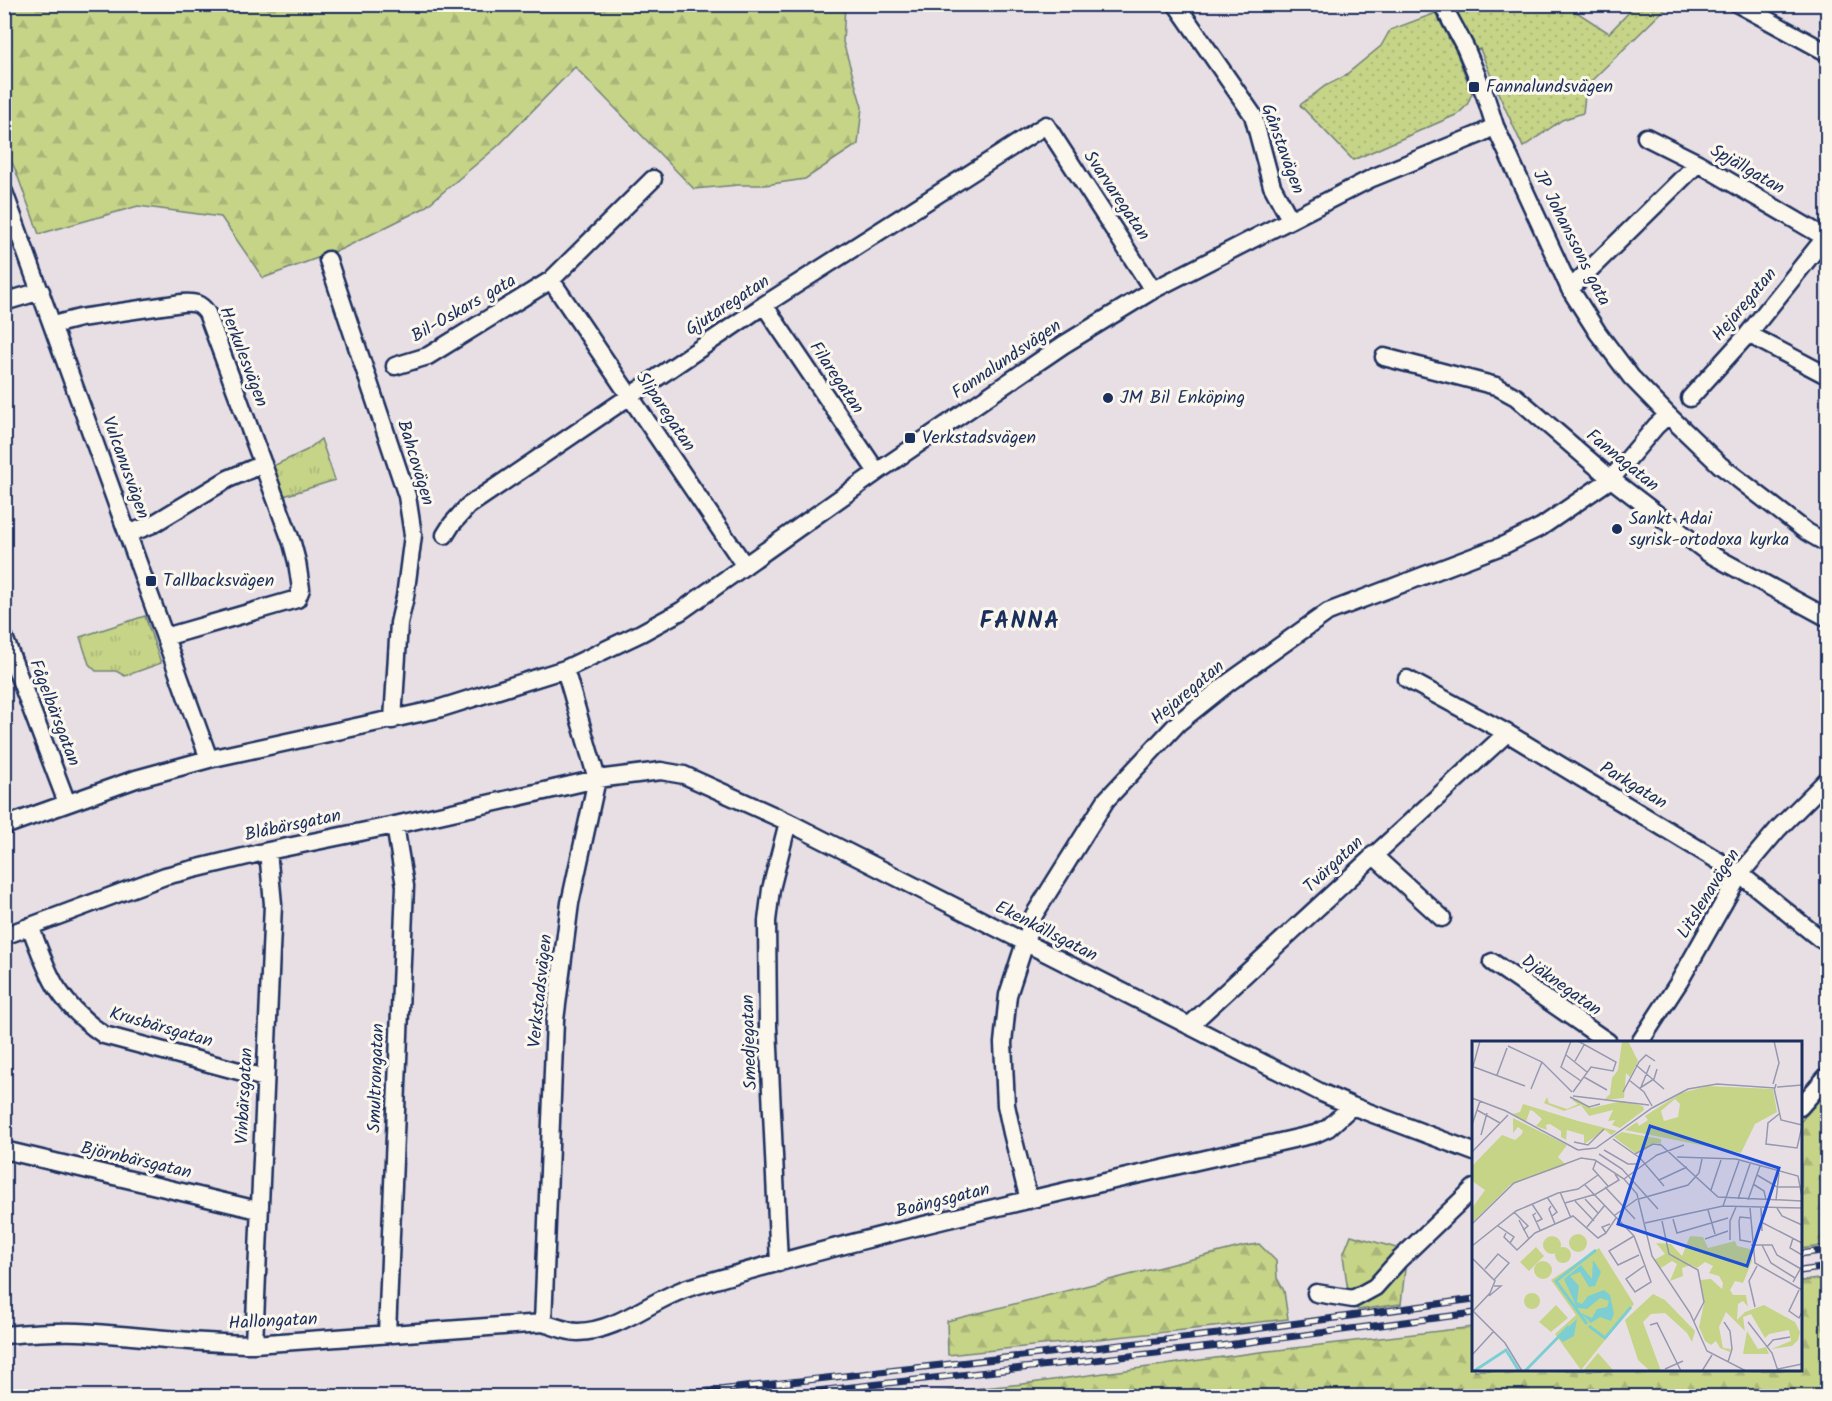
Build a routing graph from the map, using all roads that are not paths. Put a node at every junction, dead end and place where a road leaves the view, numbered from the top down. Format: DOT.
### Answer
graph roads {
  1 [pos="1176,4"];
  2 [pos="1442,4"];
  3 [pos="1738,4"];
  4 [pos="1827,53"];
  5 [pos="1046,125"];
  6 [pos="1495,126"];
  7 [pos="1646,137"];
  8 [pos="1698,163"];
  9 [pos="653,179"];
  10 [pos="4,192"];
  11 [pos="1290,219"];
  12 [pos="1827,237"];
  13 [pos="328,260"];
  14 [pos="551,280"];
  15 [pos="1570,289"];
  16 [pos="1154,290"];
  17 [pos="41,291"];
  18 [pos="4,302"];
  19 [pos="764,305"];
  20 [pos="53,325"];
  21 [pos="1748,334"];
  22 [pos="1384,357"];
  23 [pos="395,366"];
  24 [pos="1827,376"];
  25 [pos="630,395"];
  26 [pos="1690,398"];
  27 [pos="1668,415"];
  28 [pos="263,464"];
  29 [pos="876,472"];
  30 [pos="1611,479"];
  31 [pos="128,534"];
  32 [pos="445,535"];
  33 [pos="1827,544"];
  34 [pos="745,566"];
  35 [pos="1827,618"];
  36 [pos="4,637"];
  37 [pos="165,637"];
  38 [pos="566,669"];
  39 [pos="1407,680"];
  40 [pos="393,720"];
  41 [pos="1507,733"];
  42 [pos="209,759"];
  43 [pos="597,778"];
  44 [pos="1827,779"];
  45 [pos="67,804"];
  46 [pos="788,822"];
  47 [pos="394,825"];
  48 [pos="4,826"];
  49 [pos="268,851"];
  50 [pos="1373,855"];
  51 [pos="1740,874"];
  52 [pos="1442,918"];
  53 [pos="30,927"];
  54 [pos="4,936"];
  55 [pos="1827,943"];
  56 [pos="1025,944"];
  57 [pos="1492,962"];
  58 [pos="1190,1026"];
  59 [pos="1607,1041"];
  60 [pos="1641,1041"];
  61 [pos="1827,1075"];
  62 [pos="265,1078"];
  63 [pos="1802,1105"];
  64 [pos="1352,1106"];
  65 [pos="4,1150"];
  66 [pos="1472,1152"];
  67 [pos="1472,1189"];
  68 [pos="1029,1200"];
  69 [pos="258,1210"];
  70 [pos="779,1263"];
  71 [pos="1316,1293"];
  72 [pos="543,1323"];
  73 [pos="387,1334"];
  74 [pos="4,1335"];
  75 [pos="254,1344"];
  1 -- 11 [label="street, Gånstavägen"];
  2 -- 6 [label="street, JP Johanssons gata"];
  3 -- 4 [label="street"];
  5 -- 16 [label="street, Svarvaregatan"];
  5 -- 19 [label="street, Gjutaregatan"];
  6 -- 11 [label="street, Fannalundsvägen"];
  6 -- 15 [label="street, JP Johanssons gata"];
  7 -- 8 [label="street, Spjällgatan"];
  8 -- 12 [label="street, Spjällgatan"];
  8 -- 15 [label="street"];
  9 -- 14 [label="street, Bil-Oskars gata"];
  10 -- 17 [label="street, Vulcanusvägen"];
  11 -- 16 [label="street, Fannalundsvägen"];
  12 -- 21 [label="street, Hejaregatan"];
  13 -- 40 [label="street, Bahcovägen"];
  14 -- 23 [label="street, Bil-Oskars gata"];
  14 -- 25 [label="street, Sliparegatan"];
  15 -- 27 [label="street, JP Johanssons gata"];
  16 -- 29 [label="street, Fannalundsvägen"];
  17 -- 18 [label="street"];
  17 -- 20 [label="street, Vulcanusvägen"];
  19 -- 25 [label="street, Gjutaregatan"];
  19 -- 29 [label="street, Filaregatan"];
  20 -- 28 [label="street, Herkulesvägen"];
  20 -- 31 [label="street, Vulcanusvägen"];
  21 -- 24 [label="street"];
  21 -- 26 [label="street, Hejaregatan"];
  22 -- 30 [label="street, Fannagatan"];
  25 -- 32 [label="street, Gjutaregatan"];
  25 -- 34 [label="street, Sliparegatan"];
  27 -- 30 [label="street, Hejaregatan"];
  27 -- 33 [label="street, JP Johanssons gata"];
  28 -- 31 [label="street"];
  28 -- 37 [label="street, Herkulesvägen"];
  29 -- 34 [label="street, Fannalundsvägen"];
  30 -- 35 [label="street, Fannagatan"];
  30 -- 56 [label="street, Hejaregatan"];
  31 -- 37 [label="street, Vulcanusvägen"];
  34 -- 38 [label="street, Fannalundsvägen"];
  36 -- 45 [label="street, Fågelbärsgatan"];
  37 -- 42 [label="street, Vulcanusvägen"];
  38 -- 40 [label="street"];
  38 -- 43 [label="street, Verkstadsvägen"];
  39 -- 41 [label="street, Parkgatan"];
  40 -- 42 [label="street"];
  41 -- 50 [label="street, Tvärgatan"];
  41 -- 51 [label="street, Parkgatan"];
  42 -- 45 [label="street"];
  43 -- 46 [label="street, Ekenkällsgatan"];
  43 -- 47 [label="street, Blåbärsgatan"];
  43 -- 72 [label="street, Verkstadsvägen"];
  44 -- 51 [label="street, Litslenavägen"];
  45 -- 48 [label="street"];
  46 -- 56 [label="street, Ekenkällsgatan"];
  46 -- 70 [label="street, Smedjegatan"];
  47 -- 49 [label="street, Blåbärsgatan"];
  47 -- 73 [label="street, Smultrongatan"];
  49 -- 53 [label="street, Blåbärsgatan"];
  49 -- 62 [label="street, Vinbärsgatan"];
  50 -- 52 [label="street"];
  50 -- 58 [label="street, Tvärgatan"];
  51 -- 55 [label="street, Parkgatan"];
  51 -- 60 [label="street, Litslenavägen"];
  53 -- 54 [label="street, Blåbärsgatan"];
  53 -- 62 [label="street, Krusbärsgatan"];
  56 -- 58 [label="street, Ekenkällsgatan"];
  56 -- 68 [label="street, Hejaregatan"];
  57 -- 59 [label="street, Djäknegatan"];
  58 -- 64 [label="street, Ekenkällsgatan"];
  61 -- 63 [label="street"];
  62 -- 69 [label="street, Vinbärsgatan"];
  64 -- 66 [label="street, Ekenkällsgatan"];
  64 -- 68 [label="street, Boängsgatan"];
  65 -- 69 [label="street, Björnbärsgatan"];
  67 -- 71 [label="street"];
  68 -- 70 [label="street, Boängsgatan"];
  69 -- 75 [label="street, Vinbärsgatan"];
  70 -- 72 [label="street, Boängsgatan"];
  72 -- 73 [label="street, Hallongatan"];
  73 -- 75 [label="street, Hallongatan"];
  74 -- 75 [label="street, Hallongatan"];
}
